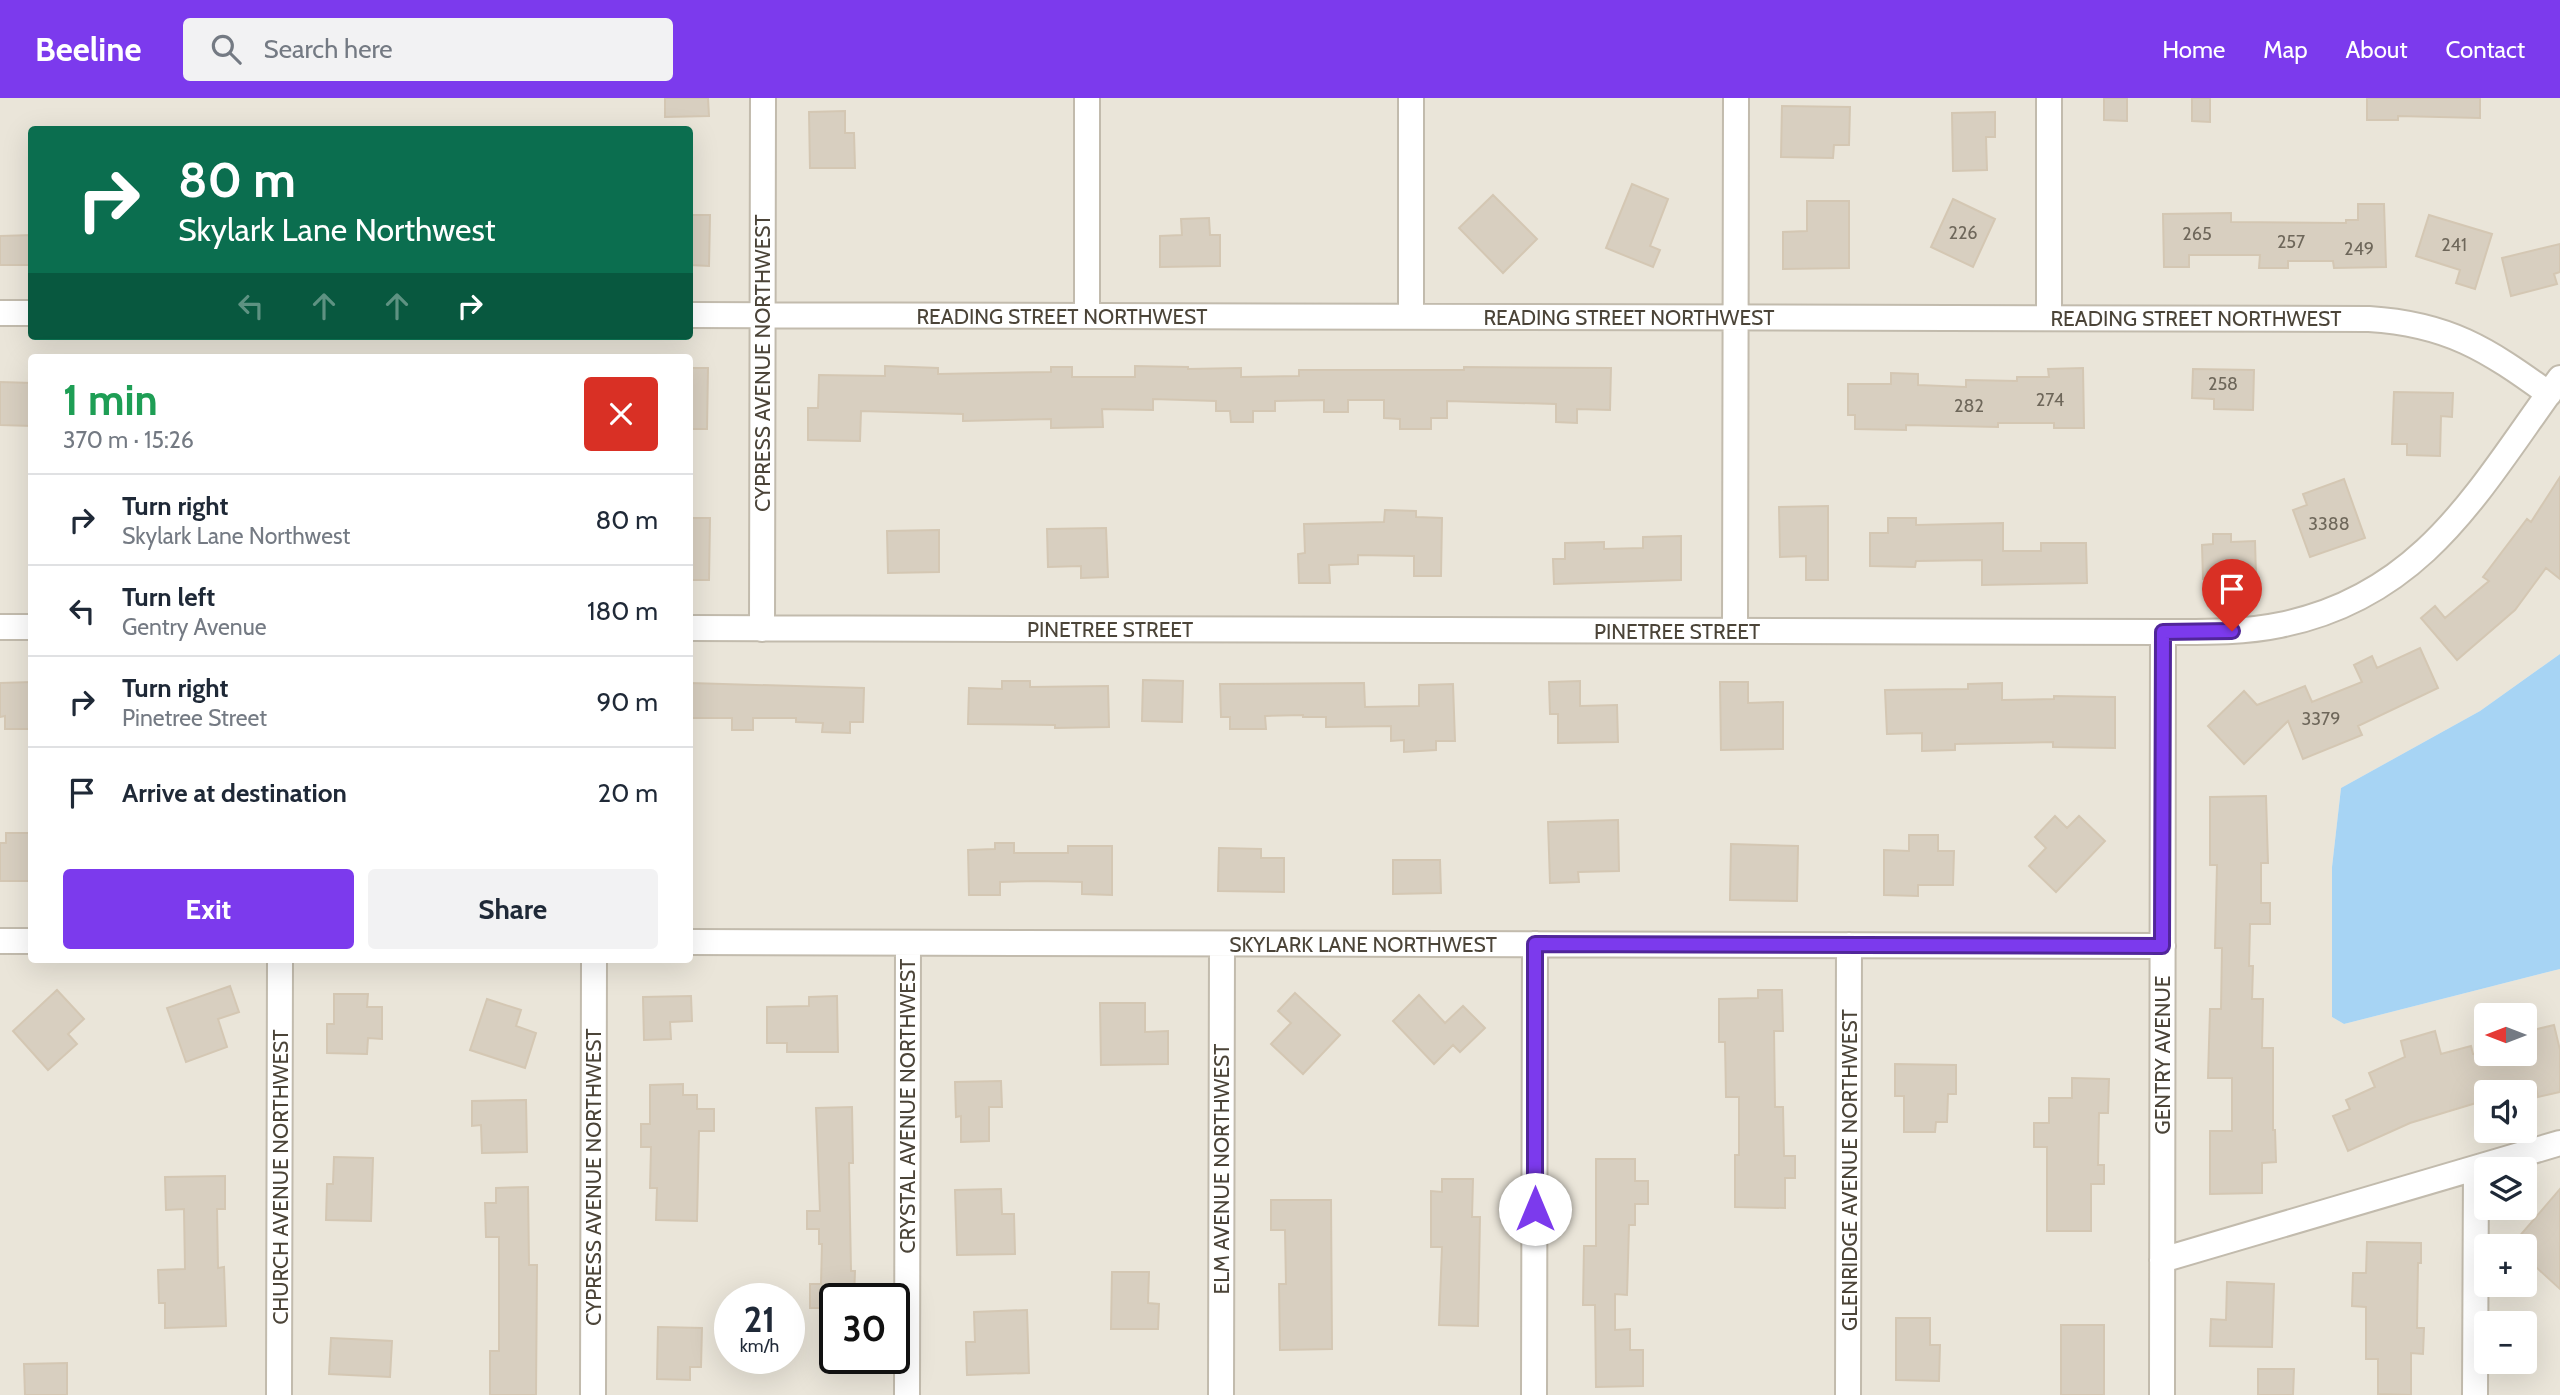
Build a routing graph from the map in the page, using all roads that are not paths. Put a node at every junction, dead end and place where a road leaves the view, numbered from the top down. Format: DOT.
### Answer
graph roads {
  1 [pos="763,98"];
  2 [pos="1087,98"];
  3 [pos="1411,98"];
  4 [pos="1736,98"];
  5 [pos="2049,98"];
  6 [pos="0,313"];
  7 [pos="28,313"];
  8 [pos="693,315"];
  9 [pos="762,315"];
  10 [pos="1087,316"];
  11 [pos="1411,316"];
  12 [pos="1735,317"];
  13 [pos="2049,318"];
  14 [pos="2554,386"];
  15 [pos="0,627"];
  16 [pos="28,627"];
  17 [pos="693,628"];
  18 [pos="762,629"];
  19 [pos="1735,631"];
  20 [pos="2163,632"];
  21 [pos="0,940"];
  22 [pos="28,941"];
  23 [pos="693,942"];
  24 [pos="908,943"];
  25 [pos="1222,944"];
  26 [pos="1535,944"];
  27 [pos="1849,945"];
  28 [pos="2162,946"];
  29 [pos="280,963"];
  30 [pos="594,963"];
  31 [pos="2560,1143"];
  32 [pos="2513,1157"];
  33 [pos="2474,1169"];
  34 [pos="2476,1220"];
  35 [pos="2162,1260"];
  36 [pos="279,1395"];
  37 [pos="593,1395"];
  38 [pos="907,1395"];
  39 [pos="1221,1395"];
  40 [pos="1534,1395"];
  41 [pos="1848,1395"];
  42 [pos="2162,1395"];
  43 [pos="2476,1395"];
  1 -- 9 [label="street, CYPRESS AVENUE NORTHWEST"];
  2 -- 10 [label="street"];
  3 -- 11 [label="street"];
  4 -- 12 [label="street"];
  5 -- 13 [label="street"];
  6 -- 7 [label="street"];
  8 -- 9 [label="street, READING STREET NORTHWEST"];
  9 -- 10 [label="street, READING STREET NORTHWEST"];
  9 -- 18 [label="street, CYPRESS AVENUE NORTHWEST"];
  10 -- 11 [label="street, READING STREET NORTHWEST"];
  11 -- 12 [label="street, READING STREET NORTHWEST"];
  12 -- 13 [label="street, READING STREET NORTHWEST"];
  12 -- 19 [label="street"];
  13 -- 14 [label="street, READING STREET NORTHWEST"];
  14 -- 20 [label="street, PINETREE STREET"];
  15 -- 16 [label="street"];
  17 -- 18 [label="street, PINETREE STREET"];
  18 -- 19 [label="street, PINETREE STREET"];
  19 -- 20 [label="street, PINETREE STREET"];
  20 -- 28 [label="street, GENTRY AVENUE"];
  21 -- 22 [label="street"];
  23 -- 24 [label="street, SKYLARK LANE NORTHWEST"];
  24 -- 25 [label="street, SKYLARK LANE NORTHWEST"];
  24 -- 38 [label="street, CRYSTAL AVENUE NORTHWEST"];
  25 -- 26 [label="street, SKYLARK LANE NORTHWEST"];
  25 -- 39 [label="street, ELM AVENUE NORTHWEST"];
  26 -- 27 [label="street, SKYLARK LANE NORTHWEST"];
  26 -- 40 [label="street"];
  27 -- 28 [label="street, SKYLARK LANE NORTHWEST"];
  27 -- 41 [label="street, GLENRIDGE AVENUE NORTHWEST"];
  28 -- 35 [label="street, GENTRY AVENUE"];
  29 -- 36 [label="street, CHURCH AVENUE NORTHWEST"];
  30 -- 37 [label="street, CYPRESS AVENUE NORTHWEST"];
  31 -- 32 [label="street"];
  33 -- 35 [label="street"];
  34 -- 43 [label="street"];
  35 -- 42 [label="street, GENTRY AVENUE"];
}
